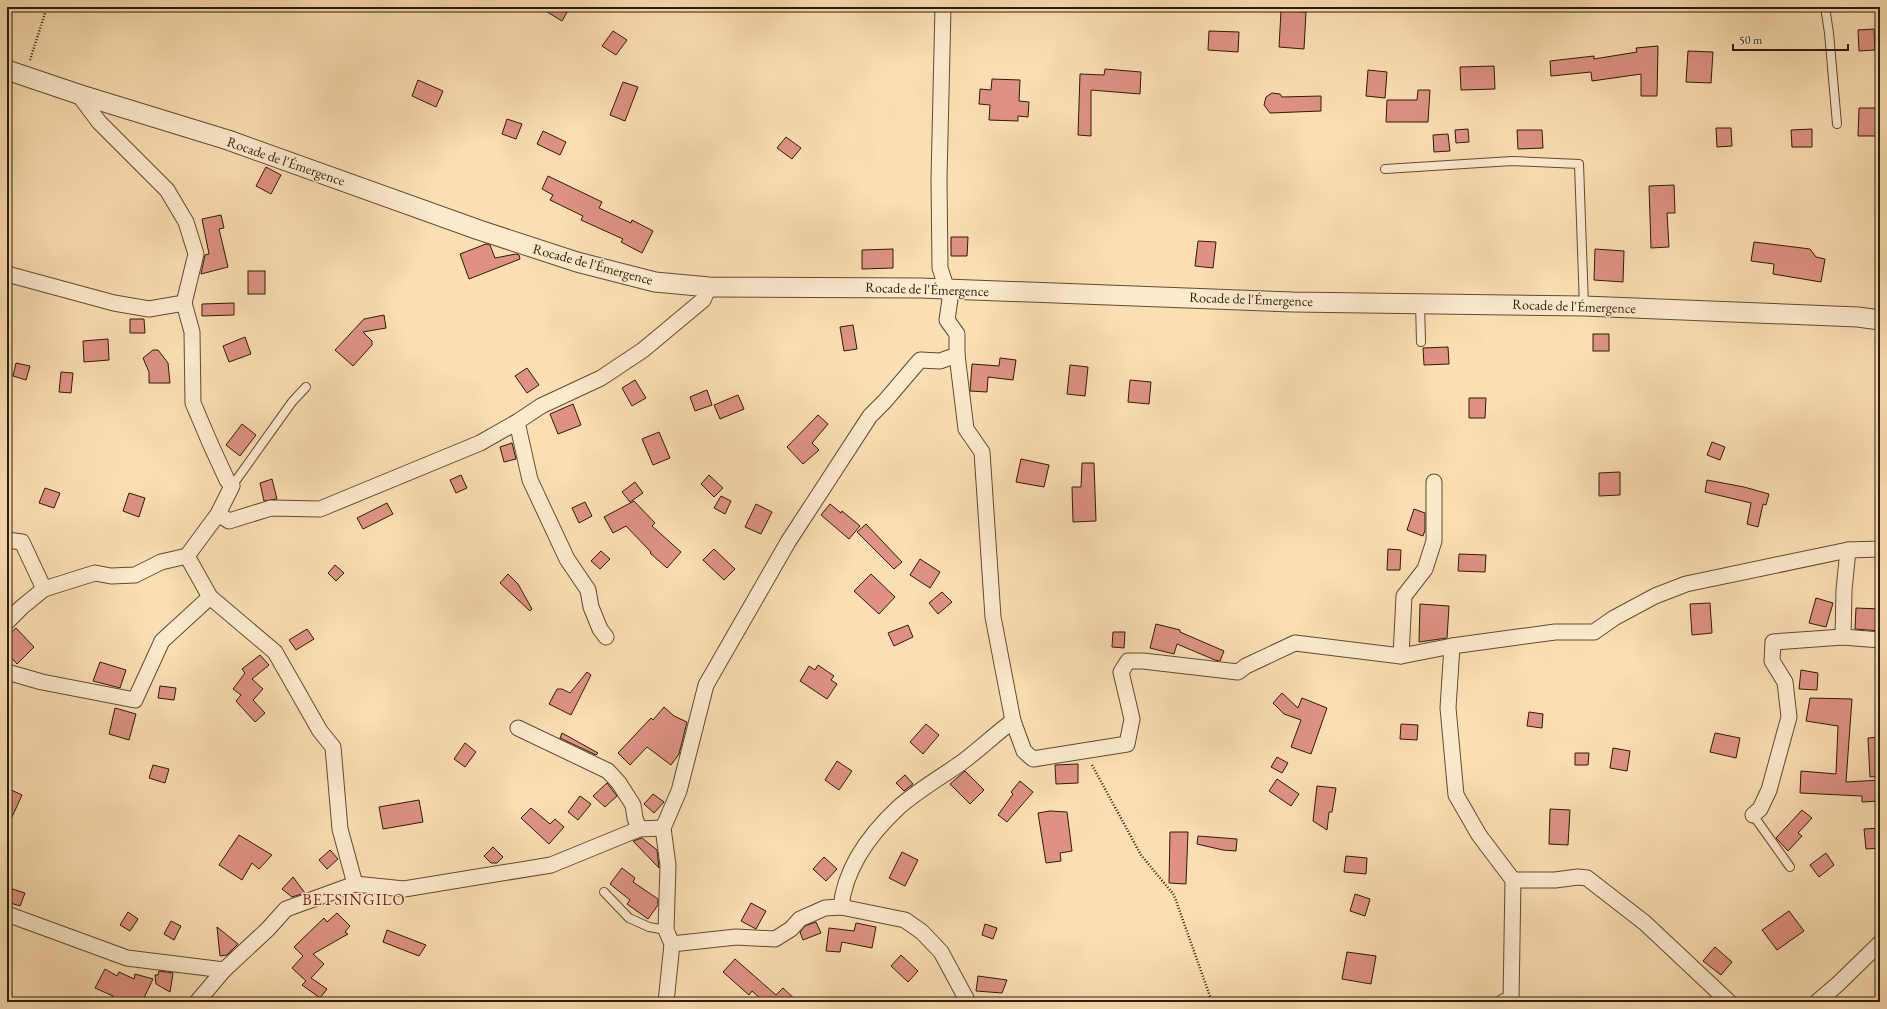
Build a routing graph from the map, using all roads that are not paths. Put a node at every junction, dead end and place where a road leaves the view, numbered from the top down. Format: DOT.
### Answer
graph roads {
  1 [pos="943,7"];
  2 [pos="1825,7"];
  3 [pos="16,73"];
  4 [pos="78,94"];
  5 [pos="1838,124"];
  6 [pos="1384,169"];
  7 [pos="7,274"];
  8 [pos="709,287"];
  9 [pos="946,289"];
  10 [pos="1420,302"];
  11 [pos="184,303"];
  12 [pos="1584,306"];
  13 [pos="1880,320"];
  14 [pos="1421,342"];
  15 [pos="958,355"];
  16 [pos="306,387"];
  17 [pos="517,422"];
  18 [pos="1434,482"];
  19 [pos="232,486"];
  20 [pos="218,514"];
  21 [pos="7,540"];
  22 [pos="1880,549"];
  23 [pos="1848,550"];
  24 [pos="188,556"];
  25 [pos="44,589"];
  26 [pos="210,597"];
  27 [pos="7,622"];
  28 [pos="1844,636"];
  29 [pos="606,637"];
  30 [pos="1880,640"];
  31 [pos="1452,646"];
  32 [pos="1401,656"];
  33 [pos="7,672"];
  34 [pos="1013,721"];
  35 [pos="518,728"];
  36 [pos="1753,815"];
  37 [pos="663,828"];
  38 [pos="639,829"];
  39 [pos="1790,866"];
  40 [pos="1513,880"];
  41 [pos="355,884"];
  42 [pos="604,892"];
  43 [pos="841,907"];
  44 [pos="7,914"];
  45 [pos="666,930"];
  46 [pos="672,944"];
  47 [pos="1880,944"];
  48 [pos="224,970"];
  49 [pos="1822,1000"];
  50 [pos="197,1002"];
  51 [pos="666,1002"];
  52 [pos="968,1002"];
  53 [pos="1504,1002"];
  54 [pos="1729,1002"];
  1 -- 9 [label="street"];
  2 -- 5 [label="lane"];
  3 -- 4 [label="street, Rocade de l'Émergence"];
  4 -- 8 [label="street, Rocade de l'Émergence"];
  4 -- 11 [label="street"];
  6 -- 12 [label="lane"];
  7 -- 11 [label="street"];
  8 -- 9 [label="street, Rocade de l'Émergence"];
  8 -- 17 [label="street"];
  9 -- 10 [label="street, Rocade de l'Émergence"];
  9 -- 15 [label="street"];
  10 -- 12 [label="street, Rocade de l'Émergence"];
  10 -- 14 [label="lane"];
  11 -- 19 [label="street"];
  12 -- 13 [label="street, Rocade de l'Émergence"];
  15 -- 34 [label="street"];
  15 -- 37 [label="street"];
  16 -- 19 [label="lane"];
  17 -- 20 [label="street"];
  17 -- 29 [label="street"];
  18 -- 32 [label="street"];
  19 -- 20 [label="street"];
  20 -- 24 [label="street"];
  21 -- 25 [label="street"];
  22 -- 23 [label="street"];
  23 -- 28 [label="street"];
  23 -- 31 [label="street"];
  24 -- 25 [label="street"];
  24 -- 26 [label="street"];
  25 -- 27 [label="street"];
  26 -- 33 [label="street"];
  26 -- 41 [label="street"];
  28 -- 30 [label="street"];
  28 -- 36 [label="street"];
  31 -- 32 [label="street"];
  31 -- 40 [label="street"];
  32 -- 34 [label="street"];
  34 -- 43 [label="street"];
  35 -- 38 [label="street"];
  36 -- 39 [label="lane"];
  37 -- 38 [label="street"];
  37 -- 45 [label="street"];
  38 -- 41 [label="street"];
  40 -- 53 [label="street"];
  40 -- 54 [label="street"];
  41 -- 48 [label="street"];
  42 -- 45 [label="lane"];
  43 -- 46 [label="street"];
  43 -- 52 [label="street"];
  44 -- 48 [label="street"];
  45 -- 46 [label="street"];
  46 -- 51 [label="street"];
  47 -- 49 [label="street"];
  48 -- 50 [label="street"];
}
